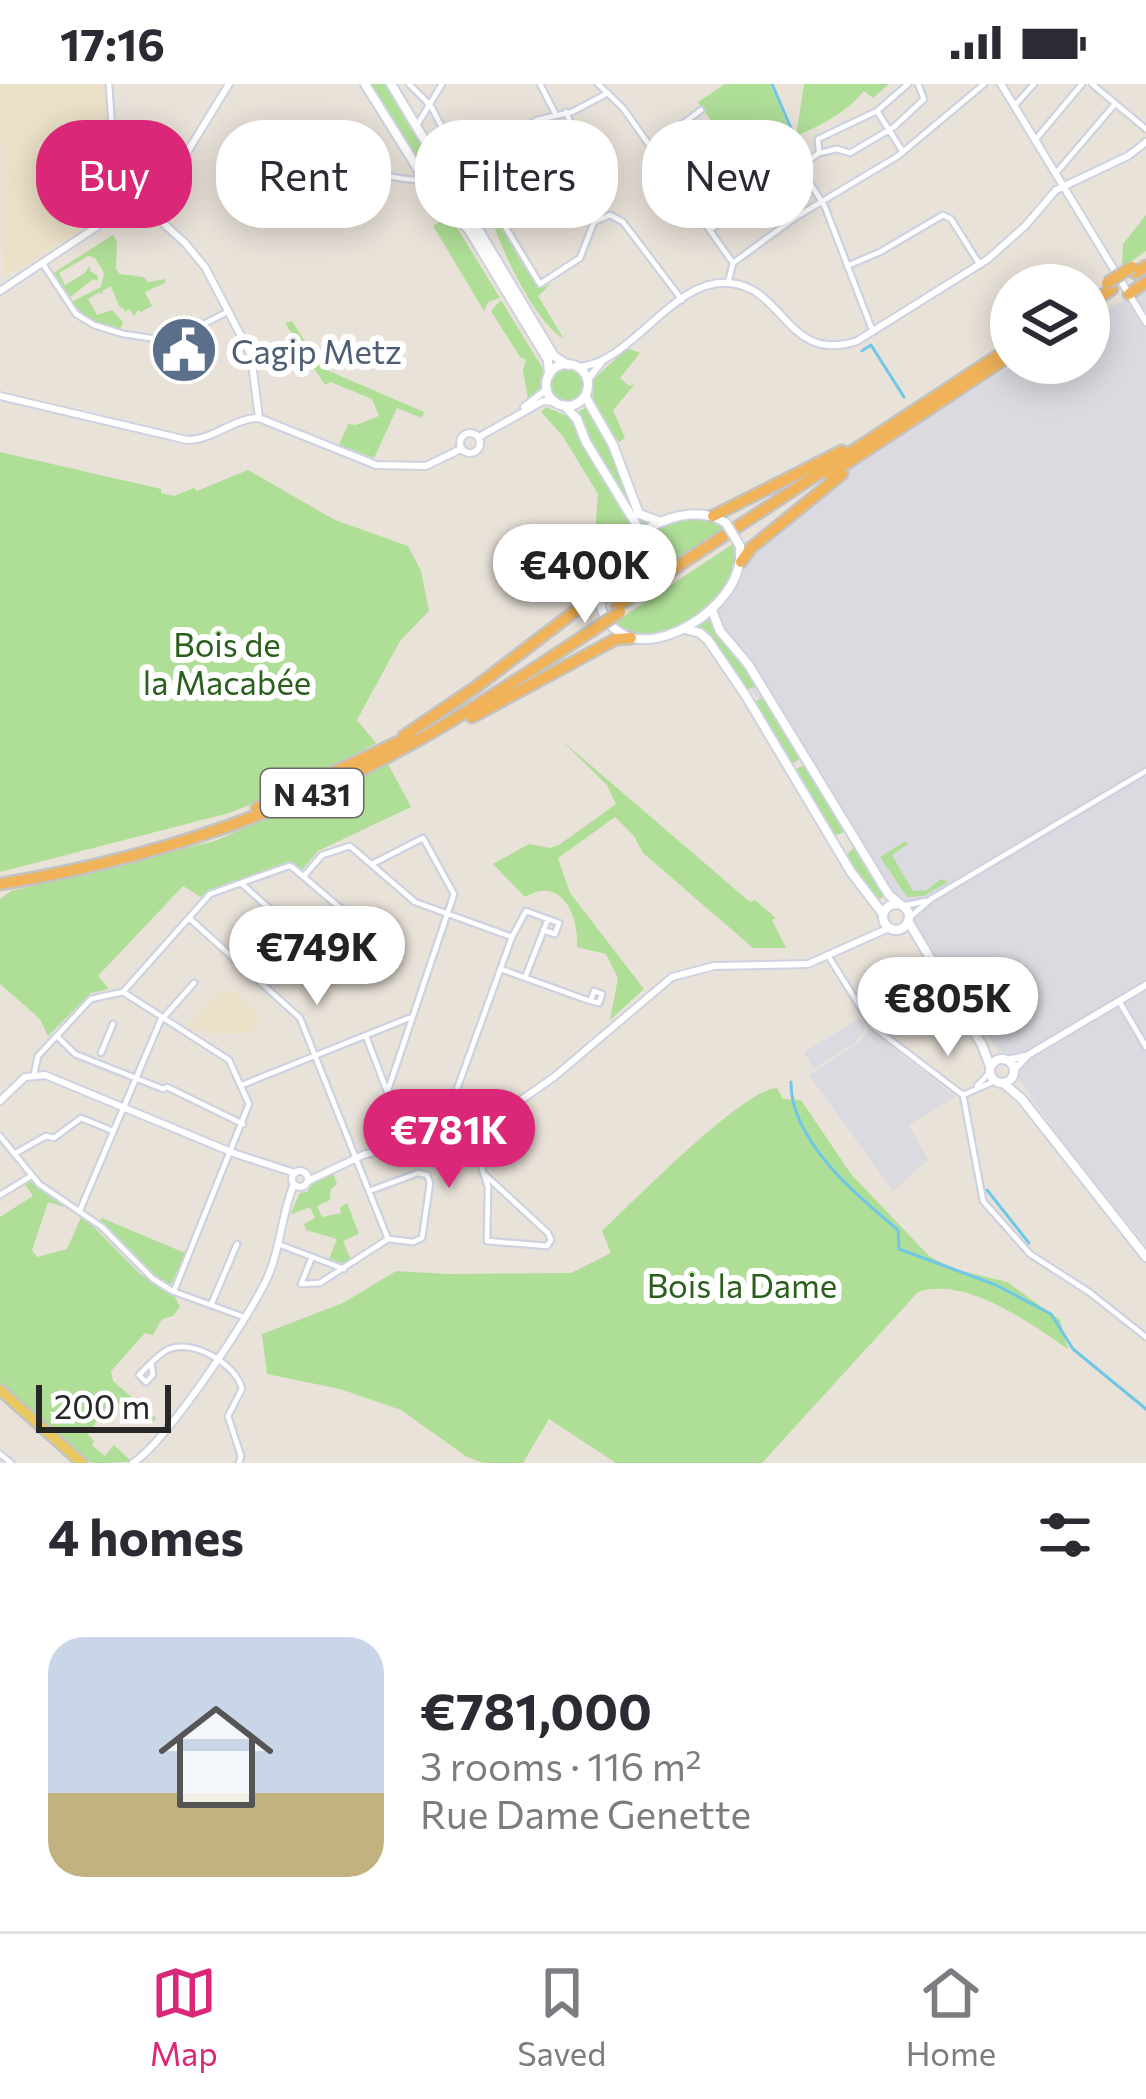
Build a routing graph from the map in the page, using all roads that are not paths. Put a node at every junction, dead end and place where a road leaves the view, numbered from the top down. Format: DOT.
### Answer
graph roads {
  1 [pos="109,84"];
  2 [pos="229,84"];
  3 [pos="365,84"];
  4 [pos="391,84"];
  5 [pos="409,84"];
  6 [pos="442,84"];
  7 [pos="540,84"];
  8 [pos="597,84"];
  9 [pos="908,84"];
  10 [pos="918,84"];
  11 [pos="984,84"];
  12 [pos="1001,84"];
  13 [pos="1034,84"];
  14 [pos="1082,84"];
  15 [pos="1092,84"];
  16 [pos="608,93"];
  17 [pos="593,98"];
  18 [pos="429,103"];
  19 [pos="1016,104"];
  20 [pos="1115,104"];
  21 [pos="701,110"];
  22 [pos="877,111"];
  23 [pos="561,113"];
  24 [pos="111,120"];
  25 [pos="419,120"];
  26 [pos="438,120"];
  27 [pos="537,120"];
  28 [pos="565,120"];
  29 [pos="688,120"];
  30 [pos="415,121"];
  31 [pos="1146,129"];
  32 [pos="888,130"];
  33 [pos="642,138"];
  34 [pos="1036,139"];
  35 [pos="1146,142"];
  36 [pos="192,143"];
  37 [pos="903,152"];
  38 [pos="819,153"];
  39 [pos="813,157"];
  40 [pos="415,165"];
  41 [pos="1056,172"];
  42 [pos="1062,187"];
  43 [pos="813,188"];
  44 [pos="821,202"];
  45 [pos="618,219"];
  46 [pos="96,228"];
  47 [pos="167,228"];
  48 [pos="468,228"];
  49 [pos="476,228"];
  50 [pos="504,228"];
  51 [pos="592,228"];
  52 [pos="713,228"];
  53 [pos="710,230"];
  54 [pos="733,263"];
  55 [pos="43,264"];
  56 [pos="980,265"];
  57 [pos="848,266"];
  58 [pos="1141,269"];
  59 [pos="728,283"];
  60 [pos="1110,286"];
  61 [pos="0,291"];
  62 [pos="1129,294"];
  63 [pos="682,300"];
  64 [pos="229,311"];
  65 [pos="1146,322"];
  66 [pos="873,332"];
  67 [pos="604,358"];
  68 [pos="990,364"];
  69 [pos="572,366"];
  70 [pos="990,366"];
  71 [pos="549,375"];
  72 [pos="587,381"];
  73 [pos="547,389"];
  74 [pos="0,396"];
  75 [pos="585,396"];
  76 [pos="554,402"];
  77 [pos="565,406"];
  78 [pos="908,414"];
  79 [pos="255,417"];
  80 [pos="512,417"];
  81 [pos="892,436"];
  82 [pos="479,437"];
  83 [pos="461,449"];
  84 [pos="713,516"];
  85 [pos="662,522"];
  86 [pos="638,537"];
  87 [pos="741,562"];
  88 [pos="600,592"];
  89 [pos="619,609"];
  90 [pos="712,609"];
  91 [pos="683,629"];
  92 [pos="631,638"];
  93 [pos="764,689"];
  94 [pos="747,698"];
  95 [pos="808,761"];
  96 [pos="370,762"];
  97 [pos="1146,771"];
  98 [pos="790,773"];
  99 [pos="854,837"];
  100 [pos="833,843"];
  101 [pos="840,854"];
  102 [pos="372,864"];
  103 [pos="304,876"];
  104 [pos="0,880"];
  105 [pos="241,883"];
  106 [pos="931,899"];
  107 [pos="902,905"];
  108 [pos="448,914"];
  109 [pos="883,915"];
  110 [pos="189,918"];
  111 [pos="548,919"];
  112 [pos="909,919"];
  113 [pos="894,929"];
  114 [pos="543,930"];
  115 [pos="867,936"];
  116 [pos="512,937"];
  117 [pos="919,944"];
  118 [pos="829,958"];
  119 [pos="501,969"];
  120 [pos="525,977"];
  121 [pos="194,983"];
  122 [pos="1146,985"];
  123 [pos="123,992"];
  124 [pos="591,1000"];
  125 [pos="1119,1001"];
  126 [pos="163,1017"];
  127 [pos="409,1018"];
  128 [pos="113,1024"];
  129 [pos="57,1036"];
  130 [pos="366,1036"];
  131 [pos="982,1045"];
  132 [pos="1146,1047"];
  133 [pos="101,1053"];
  134 [pos="1028,1055"];
  135 [pos="315,1056"];
  136 [pos="1004,1060"];
  137 [pos="93,1061"];
  138 [pos="103,1065"];
  139 [pos="1013,1073"];
  140 [pos="34,1074"];
  141 [pos="995,1076"];
  142 [pos="136,1078"];
  143 [pos="242,1085"];
  144 [pos="388,1090"];
  145 [pos="963,1094"];
  146 [pos="1021,1098"];
  147 [pos="0,1101"];
  148 [pos="391,1102"];
  149 [pos="123,1108"];
  150 [pos="243,1124"];
  151 [pos="467,1125"];
  152 [pos="113,1131"];
  153 [pos="0,1136"];
  154 [pos="231,1152"];
  155 [pos="14,1154"];
  156 [pos="356,1159"];
  157 [pos="483,1173"];
  158 [pos="32,1176"];
  159 [pos="306,1177"];
  160 [pos="295,1181"];
  161 [pos="369,1191"];
  162 [pos="0,1195"];
  163 [pos="80,1210"];
  164 [pos="388,1239"];
  165 [pos="236,1244"];
  166 [pos="278,1244"];
  167 [pos="312,1257"];
  168 [pos="1146,1257"];
  169 [pos="344,1269"];
  170 [pos="174,1291"];
  171 [pos="211,1305"];
  172 [pos="244,1317"];
  173 [pos="1146,1337"];
  174 [pos="216,1359"];
  175 [pos="151,1364"];
  176 [pos="0,1388"];
  177 [pos="0,1454"];
  178 [pos="11,1463"];
  179 [pos="82,1463"];
  180 [pos="133,1463"];
  181 [pos="239,1463"];
  1 -- 24 [label="street"];
  2 -- 36 [label="street"];
  3 -- 40 [label="main road"];
  4 -- 30 [label="main road"];
  5 -- 18 [label="street"];
  6 -- 18 [label="street"];
  7 -- 23 [label="street"];
  8 -- 16 [label="street"];
  8 -- 17 [label="street"];
  9 -- 22 [label="street"];
  10 -- 32 [label="street"];
  11 -- 37 [label="street"];
  12 -- 19 [label="street"];
  13 -- 19 [label="street"];
  14 -- 34 [label="street"];
  15 -- 20 [label="street"];
  16 -- 17 [label="street"];
  16 -- 33 [label="street"];
  17 -- 23 [label="street"];
  18 -- 25 [label="street"];
  18 -- 26 [label="street"];
  19 -- 34 [label="street"];
  20 -- 31 [label="street"];
  20 -- 41 [label="street"];
  21 -- 29 [label="street"];
  22 -- 32 [label="street"];
  22 -- 38 [label="street"];
  23 -- 27 [label="street"];
  23 -- 28 [label="street"];
  32 -- 37 [label="street"];
  32 -- 38 [label="street"];
  34 -- 41 [label="street"];
  35 -- 42 [label="street"];
  37 -- 44 [label="street"];
  38 -- 39 [label="street"];
  41 -- 42 [label="street"];
  42 -- 56 [label="street"];
  42 -- 62 [label="street"];
  43 -- 44 [label="street"];
  44 -- 54 [label="street"];
  44 -- 57 [label="street"];
  45 -- 63 [label="street"];
  46 -- 55 [label="street"];
  47 -- 64 [label="street"];
  48 -- 71 [label="main road"];
  49 -- 69 [label="main road"];
  50 -- 51 [label="street"];
  52 -- 53 [label="street"];
  53 -- 54 [label="street"];
  54 -- 59 [label="street"];
  55 -- 61 [label="street"];
  55 -- 64 [label="street"];
  56 -- 57 [label="street"];
  56 -- 66 [label="street"];
  57 -- 66 [label="street"];
  58 -- 60 [label="highway, bridge"];
  58 -- 62 [label="highway"];
  59 -- 63 [label="street"];
  59 -- 66 [label="street"];
  62 -- 65 [label="street"];
  63 -- 67 [label="street"];
  64 -- 79 [label="street"];
  67 -- 69 [label="street"];
  67 -- 72 [label="street"];
  68 -- 78 [label="highway, N 431"];
  69 -- 71 [label="main road"];
  69 -- 72 [label="main road"];
  70 -- 81 [label="highway, N 431"];
  71 -- 73 [label="main road"];
  72 -- 75 [label="main road"];
  73 -- 76 [label="main road"];
  73 -- 80 [label="street"];
  74 -- 79 [label="street"];
  75 -- 77 [label="main road"];
  75 -- 85 [label="main road"];
  76 -- 77 [label="main road"];
  76 -- 80 [label="street"];
  77 -- 86 [label="main road"];
  78 -- 84 [label="highway"];
  78 -- 89 [label="highway, N 431"];
  79 -- 83 [label="street"];
  80 -- 82 [label="street"];
  81 -- 87 [label="highway"];
  81 -- 89 [label="highway, N 431"];
  82 -- 83 [label="street"];
  82 -- 83 [label="street"];
  84 -- 85 [label="main road"];
  84 -- 87 [label="main road, bridge"];
  85 -- 86 [label="main road"];
  86 -- 88 [label="main road"];
  87 -- 90 [label="main road"];
  88 -- 92 [label="main road"];
  88 -- 96 [label="highway"];
  89 -- 96 [label="highway, N 431, bridge"];
  90 -- 91 [label="main road"];
  90 -- 93 [label="main road"];
  91 -- 92 [label="main road"];
  91 -- 94 [label="main road"];
  92 -- 96 [label="highway"];
  93 -- 94 [label="main road"];
  93 -- 95 [label="main road"];
  94 -- 98 [label="main road"];
  95 -- 98 [label="main road"];
  95 -- 99 [label="main road"];
  96 -- 104 [label="highway, N 431"];
  97 -- 106 [label="street"];
  98 -- 100 [label="main road"];
  99 -- 100 [label="main road"];
  99 -- 101 [label="main road"];
  99 -- 107 [label="main road"];
  100 -- 101 [label="main road"];
  101 -- 109 [label="main road"];
  102 -- 103 [label="street"];
  102 -- 108 [label="street"];
  102 -- 108 [label="street"];
  103 -- 105 [label="street"];
  103 -- 105 [label="street"];
  105 -- 110 [label="street"];
  106 -- 107 [label="street"];
  106 -- 112 [label="street"];
  107 -- 109 [label="main road"];
  107 -- 112 [label="main road"];
  108 -- 116 [label="street"];
  108 -- 127 [label="street"];
  109 -- 113 [label="main road"];
  109 -- 115 [label="street"];
  110 -- 123 [label="street"];
  110 -- 135 [label="street"];
  111 -- 114 [label="street"];
  111 -- 114 [label="street"];
  111 -- 116 [label="street"];
  112 -- 113 [label="main road"];
  112 -- 117 [label="main road"];
  113 -- 115 [label="street"];
  113 -- 117 [label="main road"];
  114 -- 120 [label="street"];
  115 -- 118 [label="street"];
  116 -- 119 [label="street"];
  117 -- 131 [label="main road"];
  118 -- 145 [label="street"];
  118 -- 151 [label="street"];
  119 -- 120 [label="street"];
  119 -- 151 [label="street"];
  120 -- 124 [label="street"];
  121 -- 126 [label="street"];
  122 -- 125 [label="street"];
  123 -- 126 [label="street"];
  123 -- 129 [label="street"];
  125 -- 132 [label="street"];
  125 -- 134 [label="street"];
  126 -- 142 [label="street"];
  126 -- 143 [label="street"];
  127 -- 130 [label="street"];
  127 -- 144 [label="street"];
  128 -- 133 [label="street"];
  129 -- 137 [label="street"];
  129 -- 140 [label="street"];
  130 -- 135 [label="street"];
  130 -- 144 [label="street"];
  131 -- 136 [label="main road"];
  131 -- 141 [label="main road"];
  133 -- 137 [label="street"];
  133 -- 138 [label="street"];
  134 -- 136 [label="street"];
  134 -- 139 [label="street"];
  135 -- 143 [label="street"];
  135 -- 156 [label="street"];
  136 -- 139 [label="main road"];
  136 -- 141 [label="main road"];
  137 -- 138 [label="street"];
  138 -- 142 [label="street"];
  139 -- 141 [label="main road"];
  139 -- 146 [label="main road"];
  140 -- 147 [label="street"];
  140 -- 149 [label="street"];
  141 -- 145 [label="street"];
  141 -- 146 [label="main road"];
  142 -- 149 [label="street"];
  142 -- 150 [label="street"];
  143 -- 150 [label="street"];
  144 -- 148 [label="street"];
  145 -- 173 [label="street"];
  146 -- 168 [label="main road"];
  149 -- 152 [label="street"];
  149 -- 154 [label="street"];
  150 -- 154 [label="street"];
  151 -- 156 [label="street"];
  151 -- 157 [label="street"];
  152 -- 155 [label="street"];
  152 -- 163 [label="street"];
  153 -- 155 [label="street"];
  154 -- 160 [label="street"];
  154 -- 170 [label="street"];
  155 -- 158 [label="street"];
  156 -- 159 [label="street"];
  156 -- 161 [label="street"];
  157 -- 157 [label="street"];
  158 -- 162 [label="street"];
  158 -- 163 [label="street"];
  159 -- 160 [label="street"];
  159 -- 160 [label="street"];
  160 -- 166 [label="street"];
  161 -- 164 [label="street"];
  161 -- 164 [label="street"];
  163 -- 170 [label="street"];
  164 -- 169 [label="street"];
  165 -- 171 [label="street"];
  166 -- 167 [label="street"];
  166 -- 172 [label="street"];
  167 -- 169 [label="street"];
  167 -- 169 [label="street"];
  170 -- 171 [label="street"];
  171 -- 172 [label="street"];
  172 -- 174 [label="street"];
  174 -- 175 [label="street"];
  174 -- 180 [label="street"];
  174 -- 181 [label="street"];
  176 -- 179 [label="main road"];
  177 -- 178 [label="street"];
}
